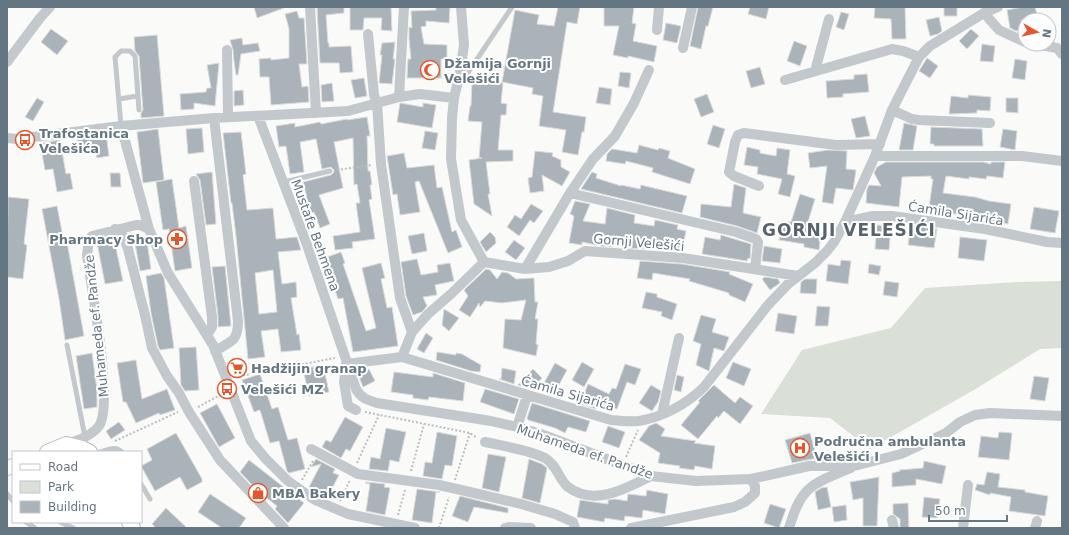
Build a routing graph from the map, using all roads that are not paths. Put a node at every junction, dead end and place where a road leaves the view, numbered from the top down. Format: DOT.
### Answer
graph roads {
  1 [pos="50,7"];
  2 [pos="310,7"];
  3 [pos="404,7"];
  4 [pos="461,7"];
  5 [pos="512,7"];
  6 [pos="658,7"];
  7 [pos="692,7"];
  8 [pos="998,7"];
  9 [pos="984,10"];
  10 [pos="829,19"];
  11 [pos="657,30"];
  12 [pos="368,34"];
  13 [pos="1017,38"];
  14 [pos="683,48"];
  15 [pos="227,50"];
  16 [pos="919,57"];
  17 [pos="7,62"];
  18 [pos="649,70"];
  19 [pos="815,71"];
  20 [pos="785,80"];
  21 [pos="455,95"];
  22 [pos="137,96"];
  23 [pos="399,97"];
  24 [pos="119,99"];
  25 [pos="377,103"];
  26 [pos="139,110"];
  27 [pos="892,110"];
  28 [pos="316,113"];
  29 [pos="258,116"];
  30 [pos="228,117"];
  31 [pos="214,118"];
  32 [pos="990,123"];
  33 [pos="122,126"];
  34 [pos="7,138"];
  35 [pos="880,144"];
  36 [pos="875,156"];
  37 [pos="1062,161"];
  38 [pos="330,171"];
  39 [pos="194,182"];
  40 [pos="284,182"];
  41 [pos="760,186"];
  42 [pos="570,193"];
  43 [pos="845,222"];
  44 [pos="115,229"];
  45 [pos="149,229"];
  46 [pos="1062,243"];
  47 [pos="484,262"];
  48 [pos="525,269"];
  49 [pos="755,269"];
  50 [pos="798,276"];
  51 [pos="412,332"];
  52 [pos="207,335"];
  53 [pos="679,338"];
  54 [pos="67,345"];
  55 [pos="215,351"];
  56 [pos="402,357"];
  57 [pos="345,360"];
  58 [pos="527,396"];
  59 [pos="356,410"];
  60 [pos="662,414"];
  61 [pos="1062,416"];
  62 [pos="517,427"];
  63 [pos="86,438"];
  64 [pos="485,442"];
  65 [pos="66,444"];
  66 [pos="49,451"];
  67 [pos="88,451"];
  68 [pos="103,451"];
  69 [pos="121,451"];
  70 [pos="314,451"];
  71 [pos="854,466"];
  72 [pos="651,476"];
  73 [pos="751,479"];
  74 [pos="968,485"];
  75 [pos="142,486"];
  76 [pos="150,499"];
  77 [pos="62,523"];
  78 [pos="73,528"];
  79 [pos="284,528"];
  80 [pos="415,528"];
  81 [pos="505,528"];
  82 [pos="531,528"];
  83 [pos="575,528"];
  84 [pos="631,528"];
  85 [pos="789,528"];
  86 [pos="963,528"];
  1 -- 17 [label="street"];
  2 -- 28 [label="street"];
  3 -- 23 [label="street"];
  4 -- 21 [label="street"];
  5 -- 21 [label="lane"];
  6 -- 11 [label="street"];
  7 -- 14 [label="street"];
  8 -- 9 [label="street"];
  9 -- 13 [label="street"];
  9 -- 16 [label="street, Ćamila Sijarića"];
  10 -- 19 [label="street"];
  12 -- 25 [label="street"];
  15 -- 30 [label="street"];
  16 -- 19 [label="street"];
  16 -- 27 [label="street, Ćamila Sijarića"];
  18 -- 42 [label="street"];
  19 -- 20 [label="street"];
  21 -- 23 [label="street"];
  21 -- 47 [label="street"];
  22 -- 24 [label="lane"];
  22 -- 24 [label="lane"];
  22 -- 26 [label="lane"];
  23 -- 25 [label="street"];
  24 -- 33 [label="lane"];
  25 -- 28 [label="street"];
  25 -- 51 [label="street"];
  27 -- 32 [label="street"];
  27 -- 35 [label="street, Ćamila Sijarića"];
  28 -- 29 [label="street"];
  29 -- 30 [label="street"];
  29 -- 40 [label="street, Mustafe Behmena"];
  30 -- 31 [label="street"];
  31 -- 33 [label="street"];
  31 -- 55 [label="street"];
  33 -- 34 [label="street"];
  33 -- 45 [label="street"];
  35 -- 36 [label="street, Ćamila Sijarića"];
  35 -- 41 [label="street"];
  36 -- 37 [label="street"];
  36 -- 43 [label="street, Ćamila Sijarića"];
  38 -- 40 [label="lane"];
  39 -- 52 [label="street"];
  40 -- 57 [label="street, Mustafe Behmena"];
  42 -- 48 [label="street"];
  42 -- 49 [label="street, Gornji Velešići"];
  43 -- 46 [label="street, Ćamila Sijarića"];
  43 -- 50 [label="street, Ćamila Sijarića"];
  44 -- 45 [label="street, Muhameda ef. Pandže"];
  44 -- 63 [label="street, Muhameda ef. Pandže"];
  44 -- 79 [label="street"];
  45 -- 52 [label="street"];
  47 -- 48 [label="street, Gornji Velešići"];
  47 -- 51 [label="street"];
  48 -- 49 [label="street, Gornji Velešići"];
  49 -- 50 [label="street, Gornji Velešići"];
  50 -- 60 [label="street, Ćamila Sijarića"];
  51 -- 56 [label="street"];
  52 -- 55 [label="street"];
  53 -- 60 [label="street"];
  54 -- 63 [label="lane"];
  55 -- 80 [label="street"];
  56 -- 57 [label="street, Ćamila Sijarića"];
  56 -- 58 [label="street, Ćamila Sijarića"];
  57 -- 59 [label="street"];
  57 -- 62 [label="street, Muhameda ef. Pandže"];
  58 -- 60 [label="street, Ćamila Sijarića"];
  58 -- 62 [label="street"];
  61 -- 71 [label="street, Muhameda ef. Pandže"];
  62 -- 72 [label="street, Muhameda ef. Pandže"];
  63 -- 65 [label="street, Muhameda ef. Pandže"];
  64 -- 72 [label="street"];
  65 -- 66 [label="street, Muhameda ef. Pandže"];
  65 -- 67 [label="street"];
  68 -- 69 [label="lane"];
  70 -- 83 [label="street"];
  71 -- 73 [label="street, Muhameda ef. Pandže"];
  71 -- 85 [label="street"];
  72 -- 73 [label="street, Muhameda ef. Pandže"];
  73 -- 84 [label="street"];
  74 -- 86 [label="street"];
  75 -- 76 [label="lane"];
  77 -- 78 [label="lane"];
  81 -- 82 [label="street"];
}
